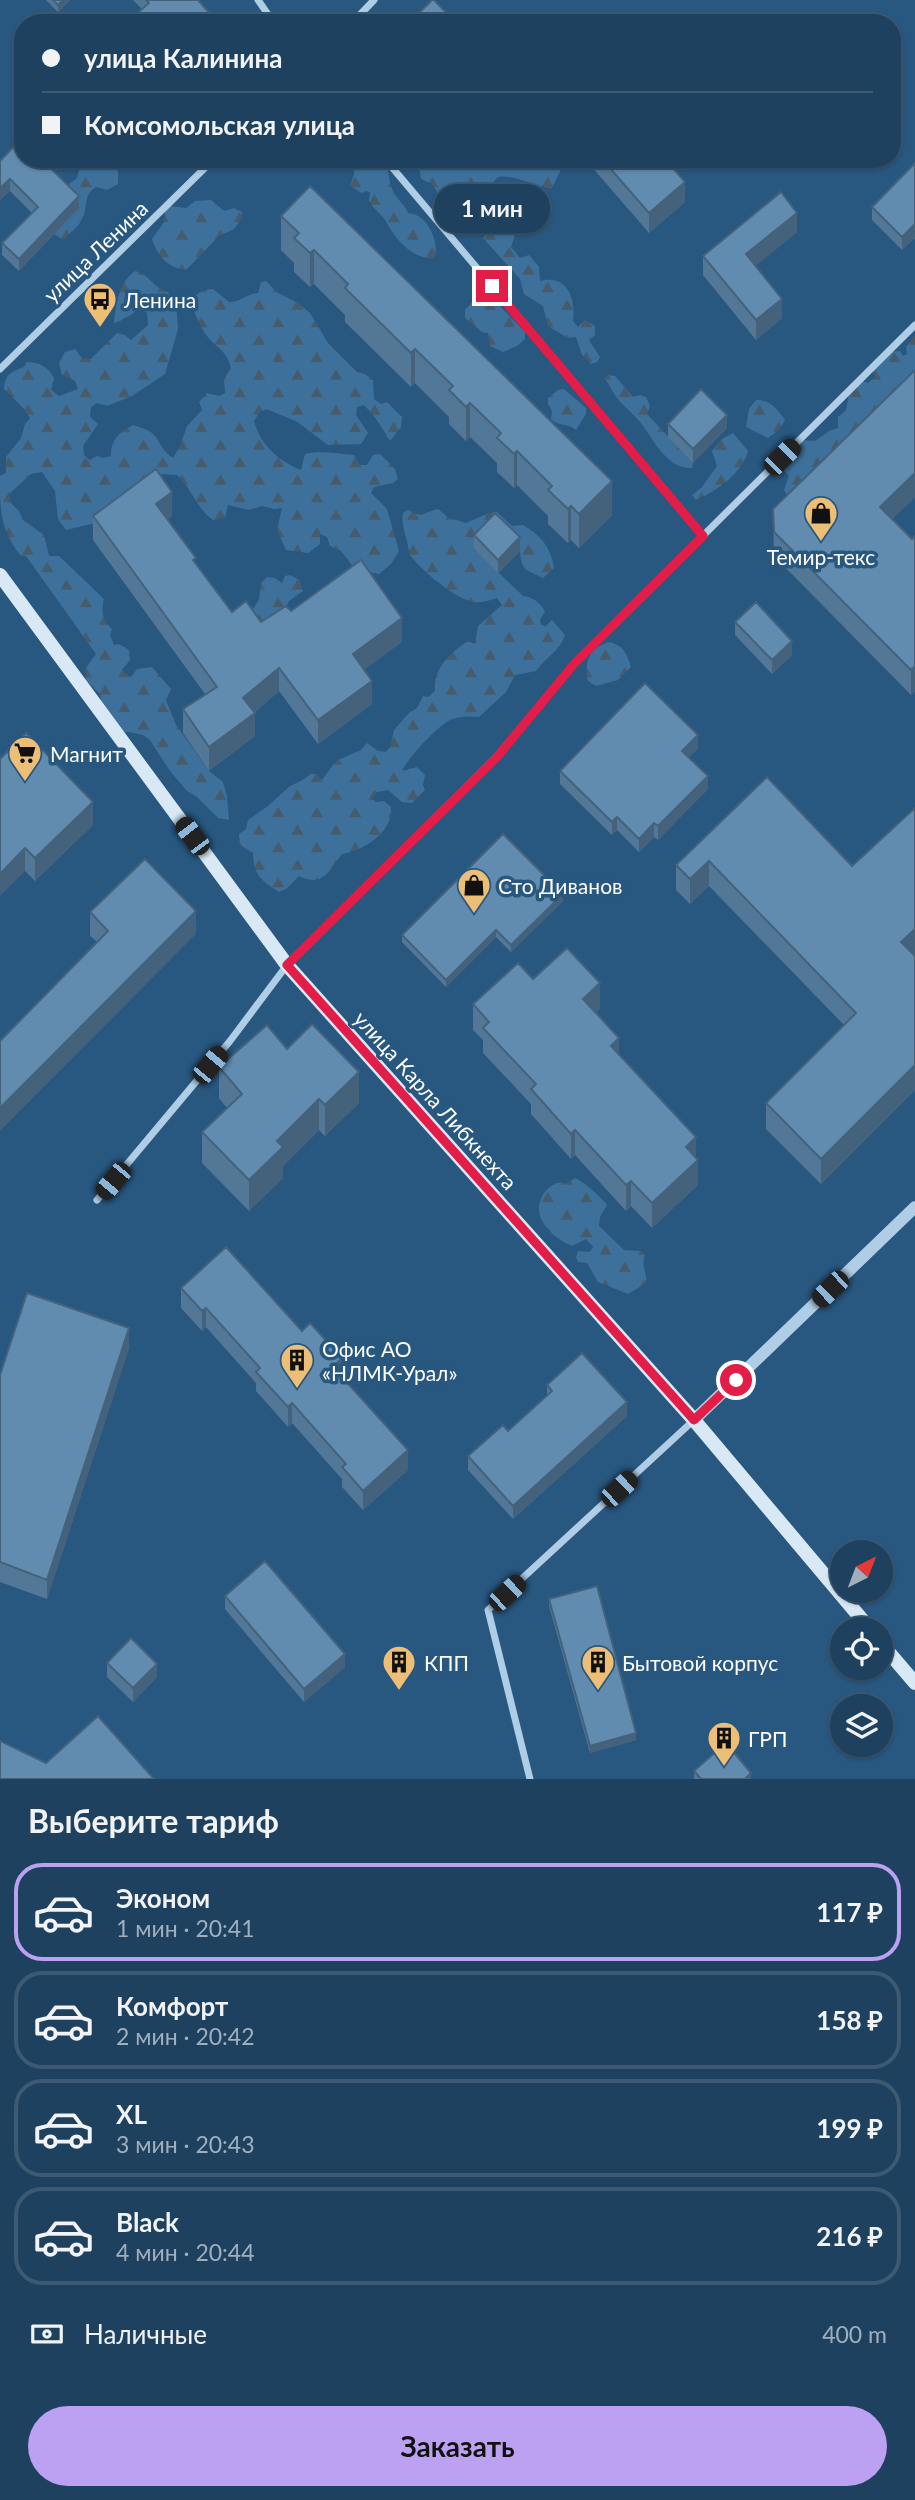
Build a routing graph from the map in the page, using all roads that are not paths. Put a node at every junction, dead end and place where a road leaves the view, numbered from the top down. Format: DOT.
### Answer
graph roads {
  1 [pos="374,0"];
  2 [pos="361,14"];
  3 [pos="205,168"];
  4 [pos="393,168"];
  5 [pos="915,325"];
  6 [pos="0,369"];
  7 [pos="703,536"];
  8 [pos="0,575"];
  9 [pos="287,965"];
  10 [pos="97,1200"];
  11 [pos="915,1207"];
  12 [pos="694,1420"];
  13 [pos="860,1617"];
  14 [pos="893,1657"];
  15 [pos="915,1683"];
  16 [pos="530,1779"];
  1 -- 2 [label="street"];
  3 -- 6 [label="street, улица Ленина"];
  4 -- 7 [label="street"];
  5 -- 7 [label="street"];
  7 -- 9 [label="street"];
  8 -- 9 [label="main road, улица Карла Либкнехта"];
  9 -- 10 [label="street"];
  9 -- 12 [label="main road, улица Карла Либкнехта"];
  11 -- 12 [label="street"];
  12 -- 13 [label="main road, улица Карла Либкнехта"];
  12 -- 16 [label="street"];
  14 -- 15 [label="main road"];
}
